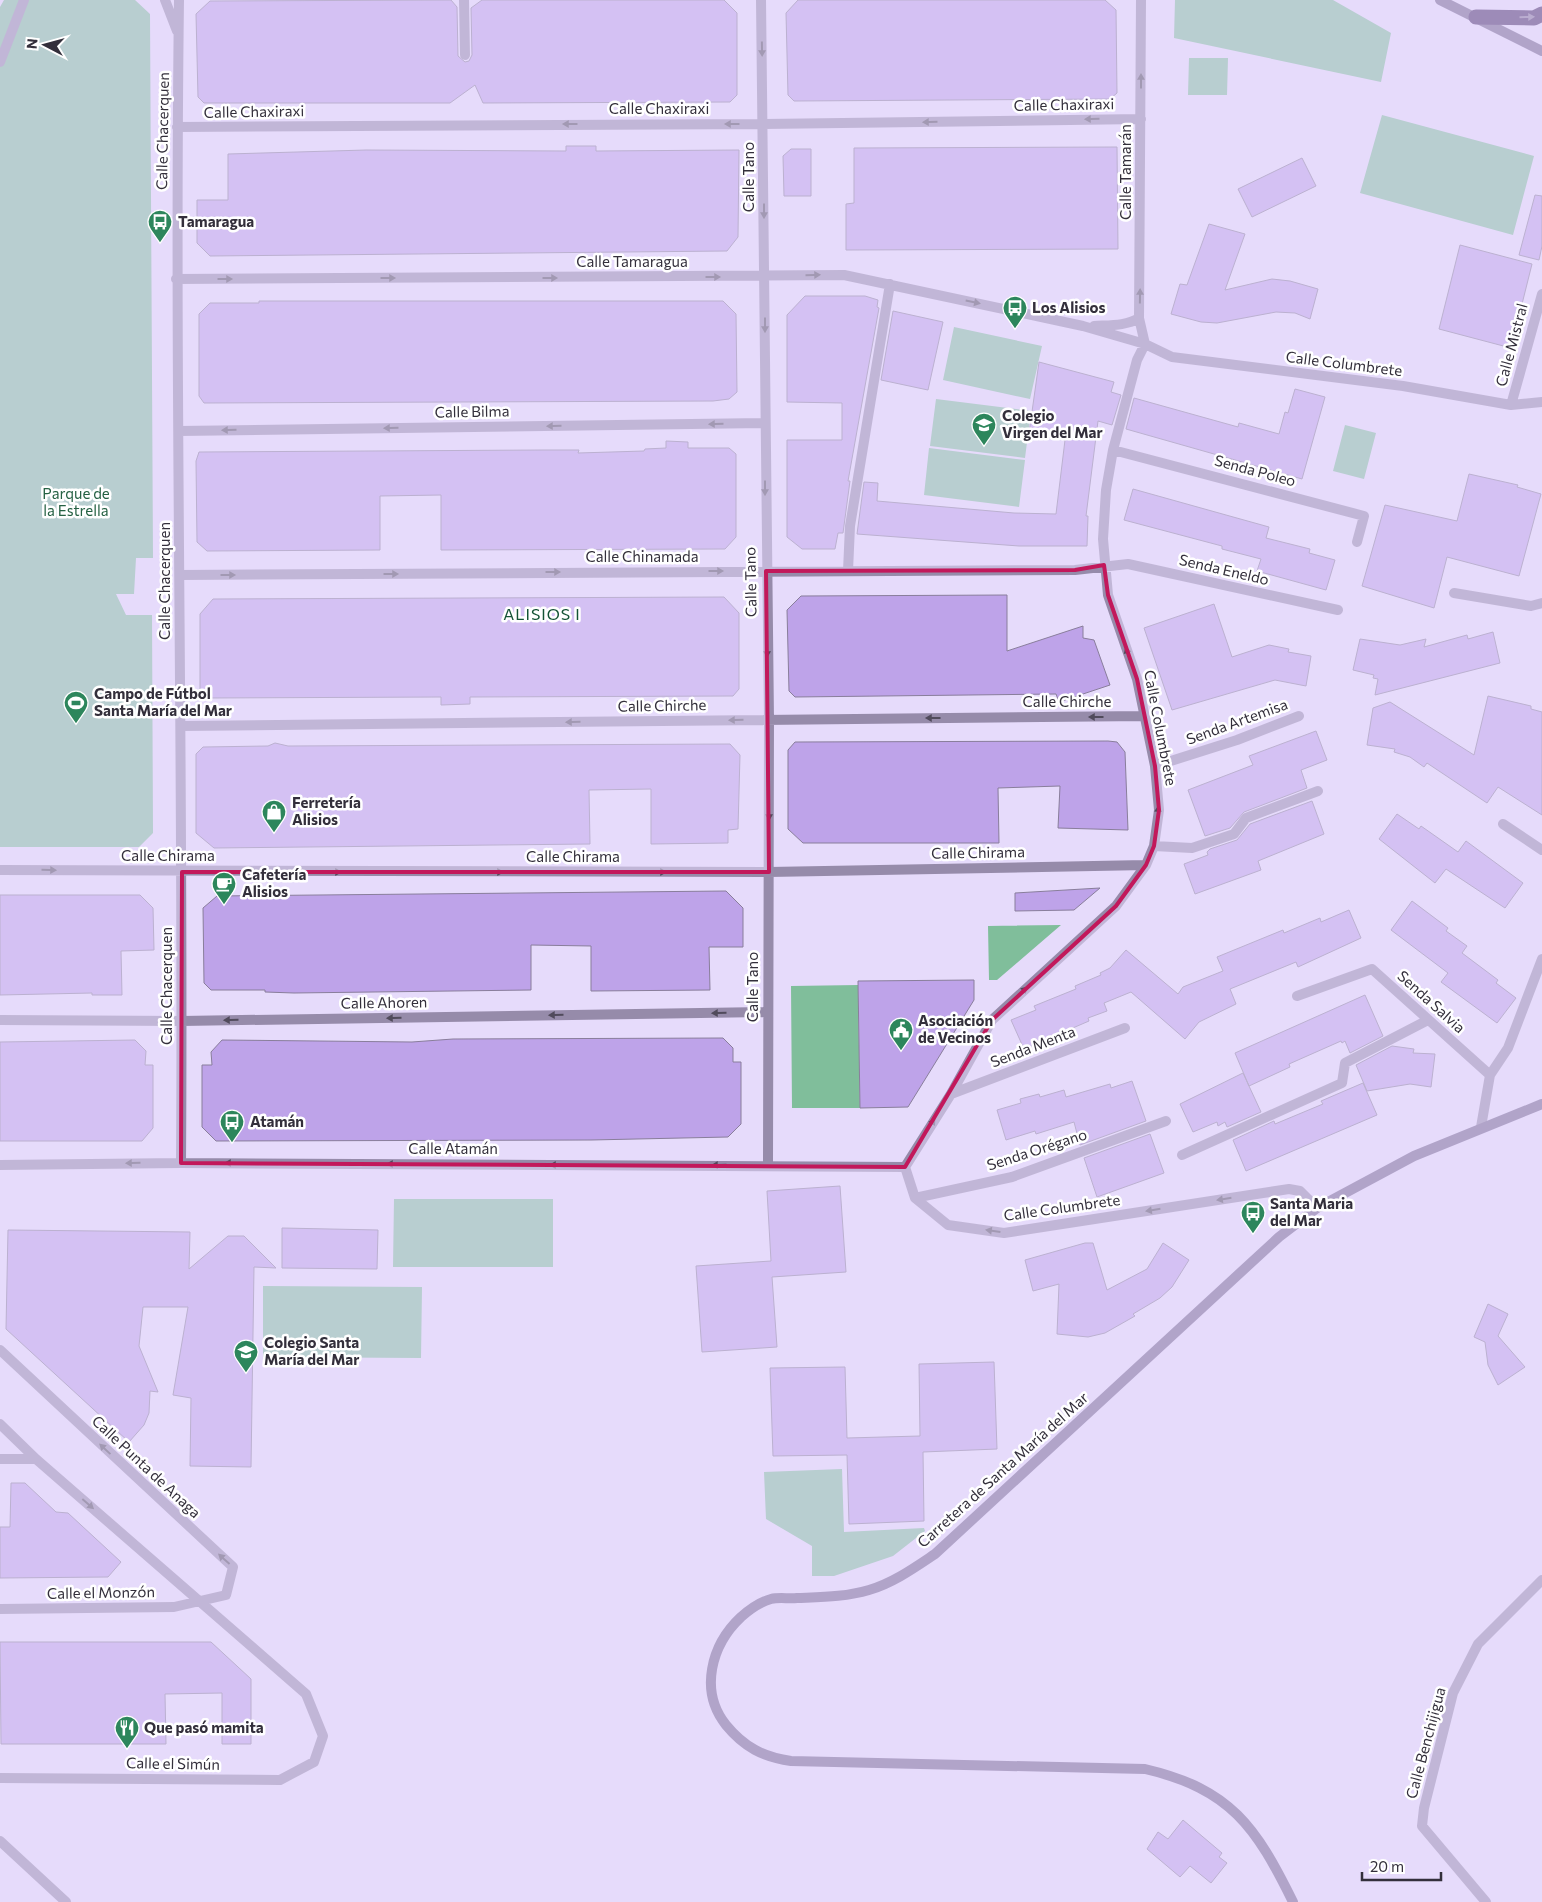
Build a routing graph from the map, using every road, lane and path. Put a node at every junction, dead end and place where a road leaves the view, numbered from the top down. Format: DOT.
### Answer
graph roads {
  1 [pos="24,0"];
  2 [pos="166,0"];
  3 [pos="179,0"];
  4 [pos="464,0"];
  5 [pos="761,0"];
  6 [pos="1141,0"];
  7 [pos="1440,0"];
  8 [pos="1542,14"];
  9 [pos="1476,17"];
  10 [pos="179,37"];
  11 [pos="1542,51"];
  12 [pos="465,55"];
  13 [pos="0,62"];
  14 [pos="1141,119"];
  15 [pos="764,124"];
  16 [pos="177,127"];
  17 [pos="764,276"];
  18 [pos="176,280"];
  19 [pos="890,284"];
  20 [pos="1542,294"];
  21 [pos="1140,318"];
  22 [pos="1083,326"];
  23 [pos="1145,344"];
  24 [pos="1542,402"];
  25 [pos="1511,405"];
  26 [pos="765,423"];
  27 [pos="178,431"];
  28 [pos="1113,450"];
  29 [pos="1357,542"];
  30 [pos="1104,566"];
  31 [pos="848,570"];
  32 [pos="766,571"];
  33 [pos="180,575"];
  34 [pos="1454,593"];
  35 [pos="1542,603"];
  36 [pos="1338,610"];
  37 [pos="1144,716"];
  38 [pos="1299,716"];
  39 [pos="769,720"];
  40 [pos="181,726"];
  41 [pos="1155,766"];
  42 [pos="1318,791"];
  43 [pos="1503,824"];
  44 [pos="1154,846"];
  45 [pos="1542,850"];
  46 [pos="1146,865"];
  47 [pos="0,870"];
  48 [pos="182,872"];
  49 [pos="769,872"];
  50 [pos="1542,959"];
  51 [pos="1297,996"];
  52 [pos="768,1012"];
  53 [pos="0,1020"];
  54 [pos="1428,1020"];
  55 [pos="182,1021"];
  56 [pos="1125,1028"];
  57 [pos="1490,1076"];
  58 [pos="951,1094"];
  59 [pos="1542,1104"];
  60 [pos="1166,1121"];
  61 [pos="1481,1127"];
  62 [pos="1182,1155"];
  63 [pos="182,1163"];
  64 [pos="768,1164"];
  65 [pos="0,1165"];
  66 [pos="906,1167"];
  67 [pos="915,1198"];
  68 [pos="1317,1208"];
  69 [pos="0,1350"];
  70 [pos="0,1424"];
  71 [pos="0,1459"];
  72 [pos="36,1459"];
  73 [pos="1542,1580"];
  74 [pos="201,1601"];
  75 [pos="0,1609"];
  76 [pos="0,1778"];
  77 [pos="0,1840"];
  78 [pos="63,1901"];
  79 [pos="1294,1902"];
  80 [pos="1486,1902"];
  1 -- 13 [label="street"];
  2 -- 10 [label="street"];
  3 -- 10 [label="street, Calle Chacerquen"];
  4 -- 12 [label="street"];
  5 -- 15 [label="street, Calle Tano, one-way"];
  14 -- 6 [label="street, Calle Tamarán, one-way"];
  7 -- 9 [label="main road"];
  9 -- 8 [label="highway, one-way"];
  9 -- 11 [label="main road"];
  10 -- 16 [label="street, Calle Chacerquen"];
  14 -- 15 [label="street, Calle Chaxiraxi, one-way"];
  21 -- 14 [label="street, Calle Tamarán, one-way"];
  15 -- 16 [label="street, Calle Chaxiraxi, one-way"];
  15 -- 17 [label="street, Calle Tano, one-way"];
  16 -- 18 [label="street, Calle Chacerquen"];
  18 -- 17 [label="street, Calle Tamaragua, one-way"];
  17 -- 19 [label="street, Calle Tamaragua, one-way"];
  17 -- 26 [label="street, Calle Tano, one-way"];
  18 -- 27 [label="street, Calle Chacerquen"];
  19 -- 22 [label="street, Calle Tamaragua, one-way"];
  19 -- 31 [label="street"];
  20 -- 25 [label="street, Calle Mistral"];
  21 -- 22 [label="street, Calle Tamaragua"];
  21 -- 23 [label="street, Calle Tamarán"];
  22 -- 23 [label="street, Calle Tamaragua"];
  23 -- 25 [label="street, Calle Columbrete"];
  23 -- 28 [label="street, Calle Columbrete"];
  24 -- 25 [label="street, Calle Columbrete"];
  26 -- 27 [label="street, Calle Bilma, one-way"];
  26 -- 32 [label="street, Calle Tano, one-way"];
  27 -- 33 [label="street, Calle Chacerquen"];
  28 -- 29 [label="street, Senda Poleo"];
  28 -- 30 [label="street, Calle Columbrete"];
  30 -- 31 [label="street, Calle Chinamada"];
  30 -- 36 [label="street, Senda Eneldo"];
  37 -- 30 [label="street, Calle Columbrete, one-way"];
  31 -- 32 [label="street, Calle Chinamada"];
  33 -- 32 [label="street, Calle Chinamada, one-way"];
  32 -- 39 [label="street, Calle Tano, one-way"];
  33 -- 40 [label="street, Calle Chacerquen"];
  34 -- 35 [label="street"];
  37 -- 39 [label="street, Calle Chirche, one-way"];
  37 -- 41 [label="street, Calle Columbrete"];
  38 -- 41 [label="street, Senda Artemisa"];
  39 -- 40 [label="street, Calle Chirche, one-way"];
  39 -- 49 [label="street, Calle Tano, one-way"];
  40 -- 48 [label="street, Calle Chacerquen"];
  44 -- 41 [label="street, Calle Columbrete, one-way"];
  42 -- 44 [label="street"];
  43 -- 45 [label="street"];
  44 -- 46 [label="street, Calle Columbrete"];
  46 -- 49 [label="street, Calle Chirama"];
  58 -- 46 [label="street, Calle Columbrete, one-way"];
  47 -- 48 [label="street, Calle Chirama, one-way"];
  48 -- 49 [label="street, Calle Chirama, one-way"];
  48 -- 55 [label="street, Calle Chacerquen"];
  49 -- 52 [label="street, Calle Tano"];
  50 -- 57 [label="street"];
  51 -- 54 [label="street, Senda Salvia"];
  52 -- 55 [label="street, Calle Ahoren, one-way"];
  52 -- 64 [label="street, Calle Tano"];
  53 -- 55 [label="street, Calle Ahoren"];
  54 -- 57 [label="street, Senda Salvia"];
  54 -- 62 [label="street"];
  55 -- 63 [label="street, Calle Chacerquen"];
  56 -- 58 [label="street, Senda Menta"];
  57 -- 61 [label="street"];
  66 -- 58 [label="street, Calle Columbrete, one-way"];
  59 -- 61 [label="main road, Carretera de Santa María del Mar"];
  60 -- 67 [label="street, Senda Orégano"];
  61 -- 68 [label="main road, Carretera de Santa María del Mar"];
  64 -- 63 [label="street, Calle Atamán, one-way"];
  63 -- 65 [label="street, Calle Atamán, one-way"];
  64 -- 66 [label="street, Calle Atamán"];
  66 -- 67 [label="street"];
  68 -- 67 [label="street, Calle Columbrete, one-way"];
  68 -- 79 [label="main road, Carretera de Santa María del Mar"];
  74 -- 69 [label="street, Calle Punta de Anaga, one-way"];
  70 -- 72 [label="street"];
  71 -- 72 [label="street"];
  72 -- 74 [label="street, one-way"];
  73 -- 80 [label="street, Calle Benchijigua"];
  74 -- 75 [label="street, Calle el Monzón"];
  74 -- 76 [label="street, Calle el Simún"];
  77 -- 78 [label="street"];
}
